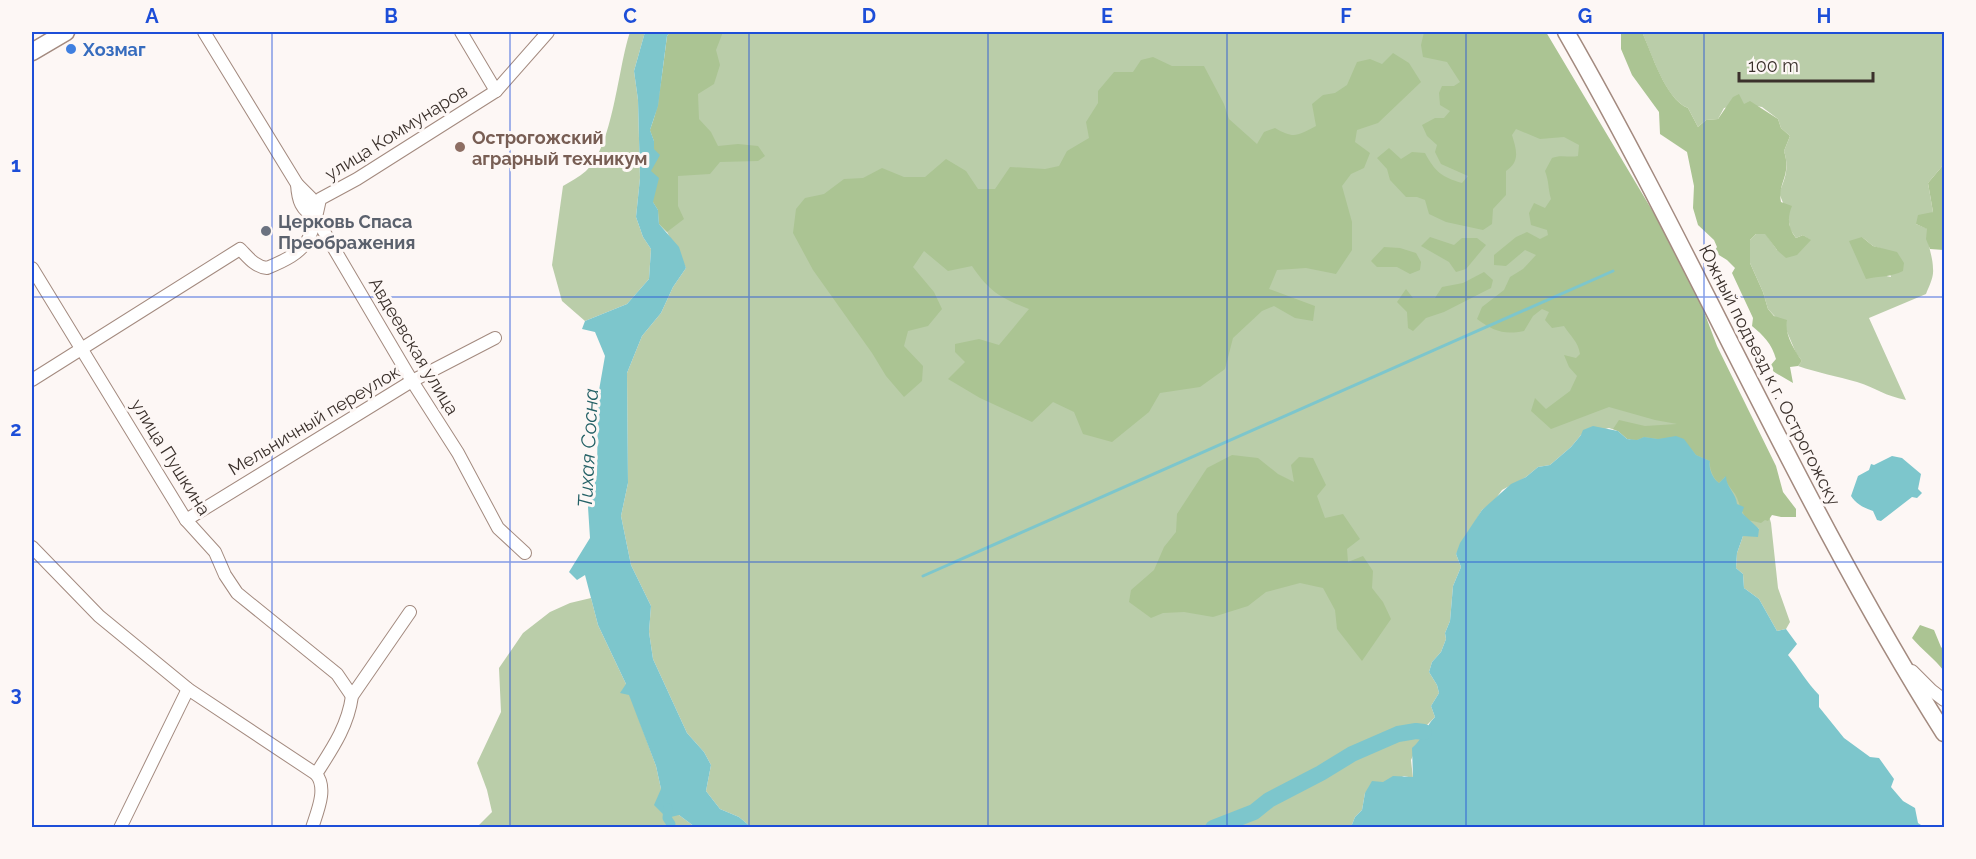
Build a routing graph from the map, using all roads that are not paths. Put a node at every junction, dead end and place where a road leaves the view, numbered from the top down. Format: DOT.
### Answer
graph roads {
  1 [pos="66,32"];
  2 [pos="204,32"];
  3 [pos="461,32"];
  4 [pos="548,32"];
  5 [pos="1566,32"];
  6 [pos="32,52"];
  7 [pos="496,91"];
  8 [pos="316,218"];
  9 [pos="32,268"];
  10 [pos="495,338"];
  11 [pos="82,348"];
  12 [pos="32,380"];
  13 [pos="412,381"];
  14 [pos="186,520"];
  15 [pos="32,547"];
  16 [pos="525,553"];
  17 [pos="410,612"];
  18 [pos="1894,652"];
  19 [pos="188,689"];
  20 [pos="352,696"];
  21 [pos="1944,700"];
  22 [pos="1944,733"];
  23 [pos="316,774"];
  24 [pos="120,828"];
  25 [pos="312,828"];
  1 -- 6 [label="main road"];
  2 -- 8 [label="street, Авдеевская улица"];
  3 -- 7 [label="street"];
  4 -- 7 [label="street, улица Коммунаров"];
  5 -- 18 [label="main road, Южный подъезд к г. Острогожску"];
  7 -- 8 [label="street, улица Коммунаров"];
  8 -- 11 [label="street, улица Коммунаров"];
  8 -- 13 [label="street, Авдеевская улица"];
  9 -- 11 [label="street, улица Пушкина"];
  10 -- 13 [label="street, Мельничный переулок"];
  11 -- 12 [label="street, улица Коммунаров"];
  11 -- 14 [label="street, улица Пушкина"];
  13 -- 14 [label="street, Мельничный переулок"];
  13 -- 16 [label="street, Авдеевская улица"];
  14 -- 20 [label="street, улица Пушкина"];
  15 -- 19 [label="street"];
  17 -- 20 [label="street"];
  18 -- 21 [label="street"];
  18 -- 22 [label="main road, Южный подъезд к г. Острогожску"];
  19 -- 23 [label="street"];
  19 -- 24 [label="street"];
  20 -- 23 [label="street"];
  23 -- 25 [label="street"];
}
